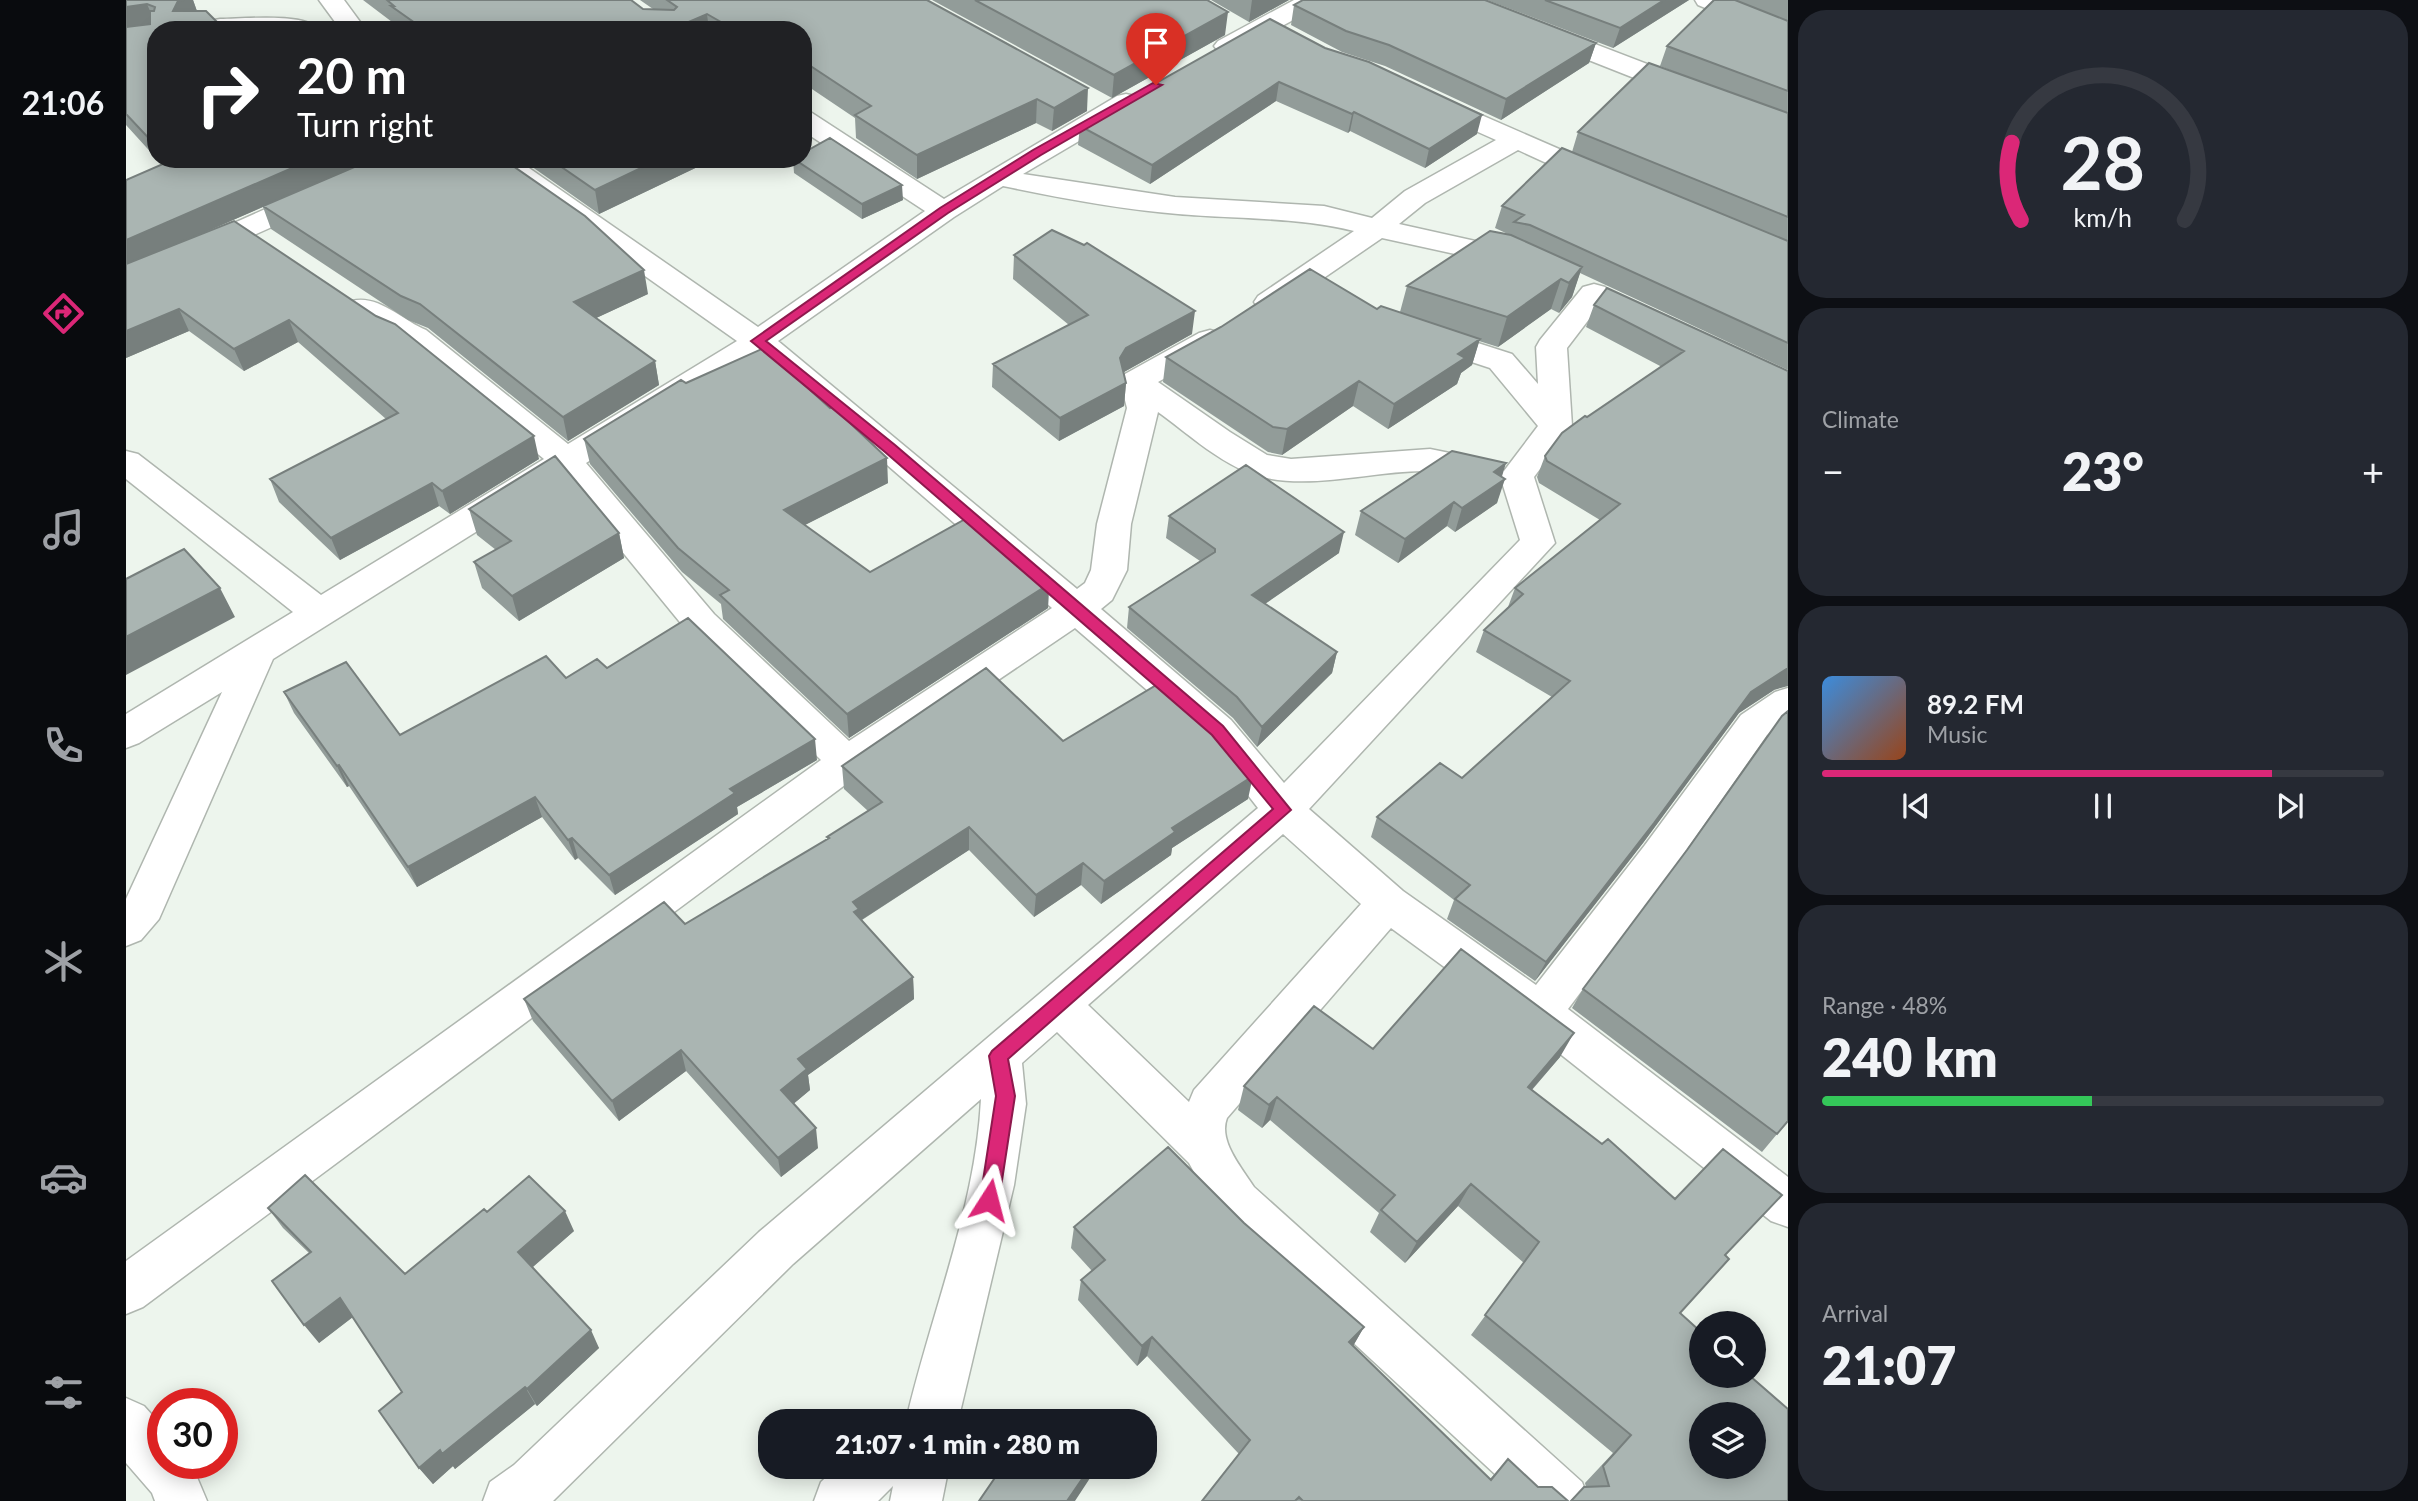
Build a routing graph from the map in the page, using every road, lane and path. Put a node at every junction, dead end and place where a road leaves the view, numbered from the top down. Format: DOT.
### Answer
graph roads {
  1 [pos="331,0"];
  2 [pos="1312,0"];
  3 [pos="1458,0"];
  4 [pos="1707,0"];
  5 [pos="347,21"];
  6 [pos="1788,35"];
  7 [pos="1202,60"];
  8 [pos="1156,85"];
  9 [pos="1406,89"];
  10 [pos="812,125"];
  11 [pos="1788,127"];
  12 [pos="1516,140"];
  13 [pos="384,168"];
  14 [pos="511,168"];
  15 [pos="997,177"];
  16 [pos="1623,187"];
  17 [pos="944,211"];
  18 [pos="1377,228"];
  19 [pos="174,260"];
  20 [pos="338,290"];
  21 [pos="1401,328"];
  22 [pos="758,341"];
  23 [pos="1136,381"];
  24 [pos="1556,426"];
  25 [pos="566,460"];
  26 [pos="126,462"];
  27 [pos="1517,476"];
  28 [pos="1077,609"];
  29 [pos="322,612"];
  30 [pos="260,649"];
  31 [pos="1788,702"];
  32 [pos="126,733"];
  33 [pos="847,762"];
  34 [pos="1283,810"];
  35 [pos="1388,903"];
  36 [pos="126,928"];
  37 [pos="1058,1005"];
  38 [pos="1540,1013"];
  39 [pos="998,1056"];
  40 [pos="1205,1148"];
  41 [pos="1788,1205"];
  42 [pos="126,1290"];
  43 [pos="932,1409"];
  44 [pos="126,1424"];
  45 [pos="863,1479"];
  46 [pos="920,1479"];
  47 [pos="181,1501"];
  48 [pos="509,1501"];
  49 [pos="840,1501"];
  50 [pos="916,1501"];
  51 [pos="1563,1501"];
  1 -- 5 [label="street"];
  2 -- 7 [label="street"];
  3 -- 11 [label="street"];
  4 -- 6 [label="street"];
  8 -- 15 [label="street"];
  9 -- 12 [label="street"];
  10 -- 17 [label="street"];
  12 -- 16 [label="street"];
  12 -- 18 [label="street"];
  13 -- 19 [label="street"];
  14 -- 22 [label="street"];
  15 -- 17 [label="street"];
  15 -- 18 [label="street"];
  17 -- 22 [label="street"];
  18 -- 23 [label="street"];
  18 -- 24 [label="street"];
  20 -- 25 [label="street"];
  21 -- 24 [label="street"];
  22 -- 25 [label="street"];
  22 -- 28 [label="street"];
  23 -- 27 [label="street"];
  23 -- 28 [label="street"];
  24 -- 27 [label="street"];
  25 -- 29 [label="street"];
  25 -- 33 [label="street"];
  26 -- 29 [label="street"];
  27 -- 34 [label="street"];
  28 -- 33 [label="street"];
  28 -- 34 [label="street"];
  29 -- 30 [label="street"];
  30 -- 32 [label="street"];
  30 -- 36 [label="street"];
  31 -- 38 [label="street"];
  33 -- 42 [label="street"];
  34 -- 35 [label="street"];
  34 -- 37 [label="street"];
  35 -- 38 [label="street"];
  35 -- 40 [label="street"];
  37 -- 39 [label="street"];
  37 -- 40 [label="street"];
  38 -- 41 [label="street"];
  39 -- 43 [label="street"];
  39 -- 48 [label="street"];
  40 -- 51 [label="street"];
  44 -- 47 [label="street"];
  45 -- 49 [label="street"];
  46 -- 50 [label="street"];
}
